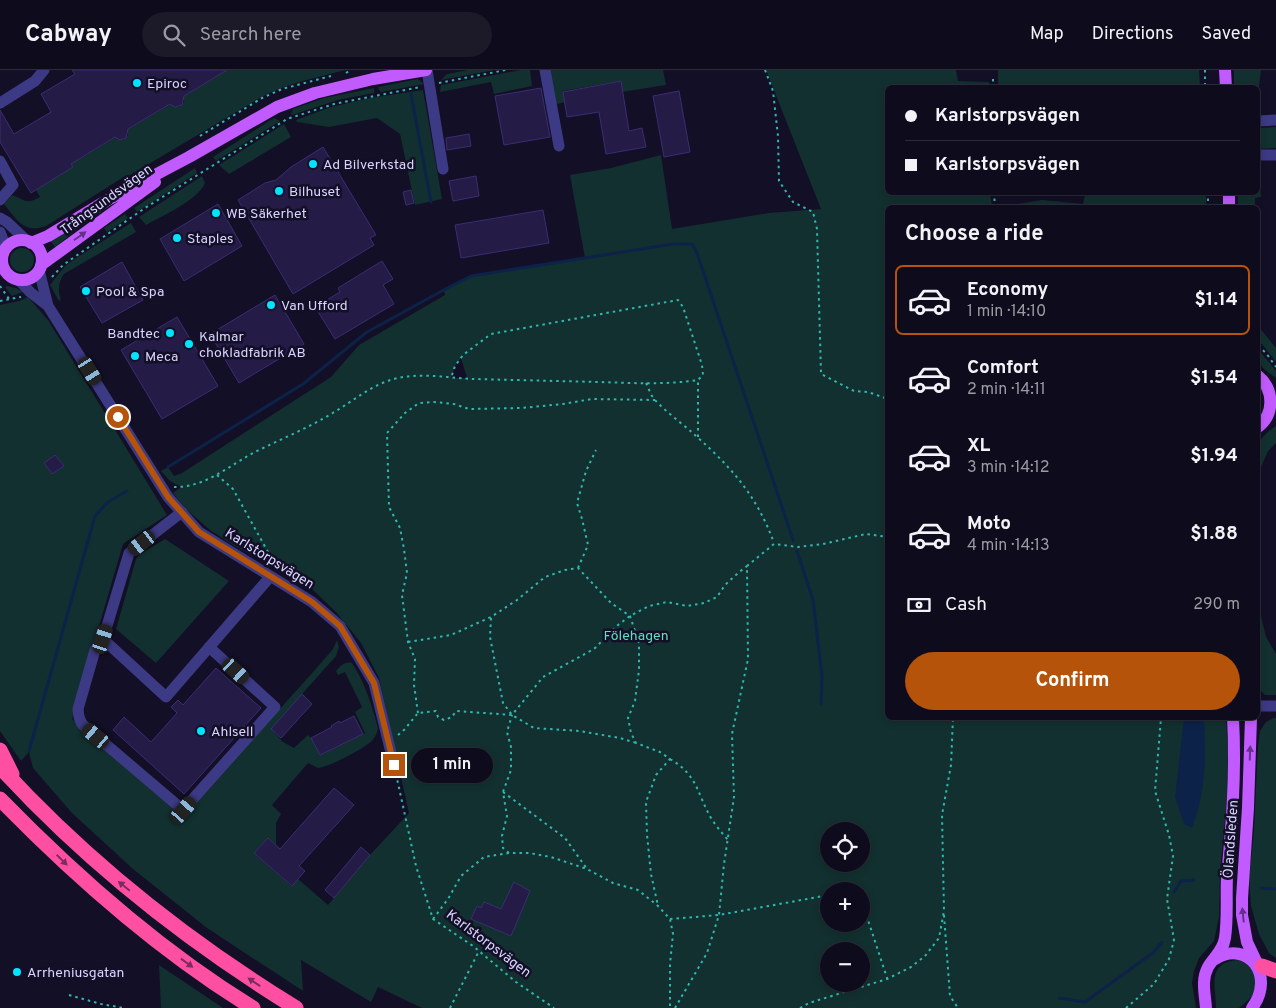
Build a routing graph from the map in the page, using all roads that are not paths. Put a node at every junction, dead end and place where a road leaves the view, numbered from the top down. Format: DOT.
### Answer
graph roads {
  1 [pos="44,70"];
  2 [pos="426,70"];
  3 [pos="545,70"];
  4 [pos="1225,70"];
  5 [pos="372,75"];
  6 [pos="1226,85"];
  7 [pos="0,103"];
  8 [pos="1276,120"];
  9 [pos="1260,121"];
  10 [pos="559,146"];
  11 [pos="1260,155"];
  12 [pos="1276,155"];
  13 [pos="189,157"];
  14 [pos="0,161"];
  15 [pos="443,169"];
  16 [pos="0,200"];
  17 [pos="0,218"];
  18 [pos="0,232"];
  19 [pos="29,242"];
  20 [pos="3,253"];
  21 [pos="40,267"];
  22 [pos="10,280"];
  23 [pos="48,306"];
  24 [pos="1264,380"];
  25 [pos="1271,416"];
  26 [pos="1260,425"];
  27 [pos="182,512"];
  28 [pos="270,577"];
  29 [pos="103,639"];
  30 [pos="209,647"];
  31 [pos="1260,706"];
  32 [pos="1276,706"];
  33 [pos="1233,720"];
  34 [pos="1251,720"];
  35 [pos="0,750"];
  36 [pos="394,765"];
  37 [pos="0,767"];
  38 [pos="18,786"];
  39 [pos="0,798"];
  40 [pos="1215,959"];
  41 [pos="1265,966"];
  42 [pos="253,1008"];
  43 [pos="296,1008"];
  44 [pos="1206,1008"];
  45 [pos="1252,1008"];
  1 -- 7 [label="street"];
  2 -- 5 [label="main road, Trångsundsvägen"];
  2 -- 15 [label="street"];
  3 -- 10 [label="street"];
  4 -- 6 [label="main road"];
  5 -- 13 [label="main road, Trångsundsvägen"];
  8 -- 9 [label="street"];
  11 -- 12 [label="street"];
  13 -- 19 [label="main road, Trångsundsvägen"];
  21 -- 13 [label="main road, Trångsundsvägen, one-way"];
  14 -- 16 [label="street"];
  17 -- 19 [label="street"];
  18 -- 20 [label="street"];
  19 -- 20 [label="main road"];
  19 -- 21 [label="main road"];
  20 -- 22 [label="main road"];
  21 -- 22 [label="main road"];
  21 -- 23 [label="street, Karlstorpsvägen"];
  22 -- 23 [label="street, Karlstorpsvägen"];
  23 -- 27 [label="street, Karlstorpsvägen"];
  24 -- 25 [label="main road"];
  25 -- 26 [label="main road"];
  27 -- 28 [label="street, Karlstorpsvägen"];
  27 -- 29 [label="street"];
  28 -- 30 [label="street"];
  28 -- 36 [label="street, Karlstorpsvägen"];
  29 -- 30 [label="street"];
  29 -- 30 [label="street"];
  31 -- 32 [label="street"];
  33 -- 40 [label="main road, Ölandsleden"];
  41 -- 34 [label="main road, Ölandsleden, one-way"];
  35 -- 38 [label="highway"];
  37 -- 38 [label="highway"];
  43 -- 38 [label="highway, one-way"];
  39 -- 42 [label="highway, one-way"];
  40 -- 41 [label="main road"];
  40 -- 44 [label="main road, Ölandsleden"];
  41 -- 45 [label="main road, Ölandsleden"];
}
